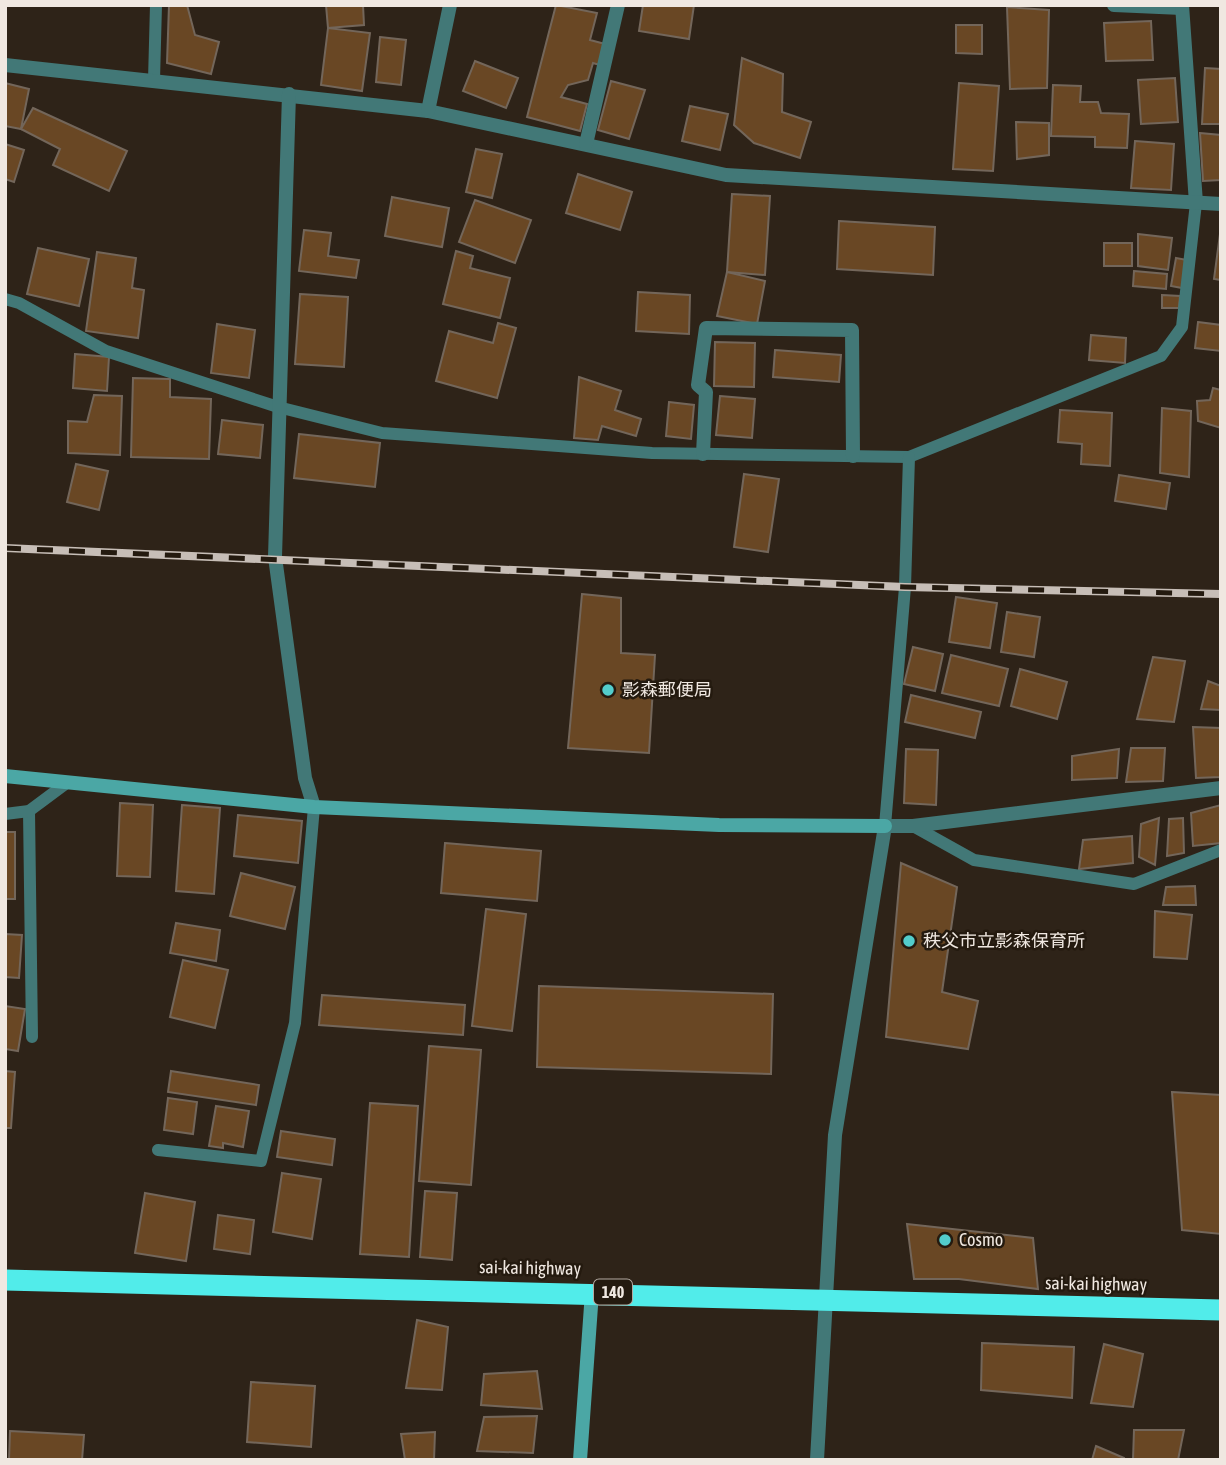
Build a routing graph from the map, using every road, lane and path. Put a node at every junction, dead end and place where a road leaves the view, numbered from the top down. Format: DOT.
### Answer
graph roads {
  1 [pos="156,5"];
  2 [pos="450,5"];
  3 [pos="618,5"];
  4 [pos="1114,5"];
  5 [pos="1182,7"];
  6 [pos="5,65"];
  7 [pos="154,80"];
  8 [pos="289,94"];
  9 [pos="428,111"];
  10 [pos="586,144"];
  11 [pos="1196,202"];
  12 [pos="1221,204"];
  13 [pos="5,299"];
  14 [pos="278,407"];
  15 [pos="703,454"];
  16 [pos="853,456"];
  17 [pos="909,457"];
  18 [pos="5,776"];
  19 [pos="68,782"];
  20 [pos="1221,788"];
  21 [pos="314,807"];
  22 [pos="29,811"];
  23 [pos="5,814"];
  24 [pos="886,826"];
  25 [pos="913,826"];
  26 [pos="1221,850"];
  27 [pos="32,1037"];
  28 [pos="158,1150"];
  29 [pos="5,1280"];
  30 [pos="592,1292"];
  31 [pos="827,1301"];
  32 [pos="1221,1310"];
  33 [pos="580,1460"];
  34 [pos="817,1460"];
  1 -- 7 [label="lane"];
  2 -- 9 [label="street"];
  3 -- 10 [label="street"];
  4 -- 5 [label="street"];
  5 -- 11 [label="street"];
  6 -- 7 [label="street"];
  7 -- 8 [label="street"];
  8 -- 9 [label="street"];
  8 -- 14 [label="street"];
  9 -- 10 [label="street"];
  10 -- 11 [label="street"];
  11 -- 12 [label="street"];
  11 -- 17 [label="lane"];
  13 -- 14 [label="lane"];
  14 -- 15 [label="lane"];
  14 -- 21 [label="street"];
  15 -- 16 [label="lane"];
  15 -- 16 [label="street"];
  16 -- 17 [label="lane"];
  17 -- 24 [label="lane"];
  18 -- 19 [label="street"];
  19 -- 21 [label="street"];
  19 -- 22 [label="lane"];
  20 -- 25 [label="street"];
  21 -- 24 [label="street"];
  21 -- 28 [label="lane"];
  22 -- 23 [label="lane"];
  22 -- 27 [label="lane"];
  24 -- 25 [label="street"];
  24 -- 31 [label="street"];
  25 -- 26 [label="lane"];
  29 -- 30 [label="highway, sai-kai highway / 140"];
  30 -- 31 [label="highway, sai-kai highway / 140"];
  30 -- 33 [label="street"];
  31 -- 32 [label="highway, sai-kai highway / 140"];
  31 -- 34 [label="street"];
}
